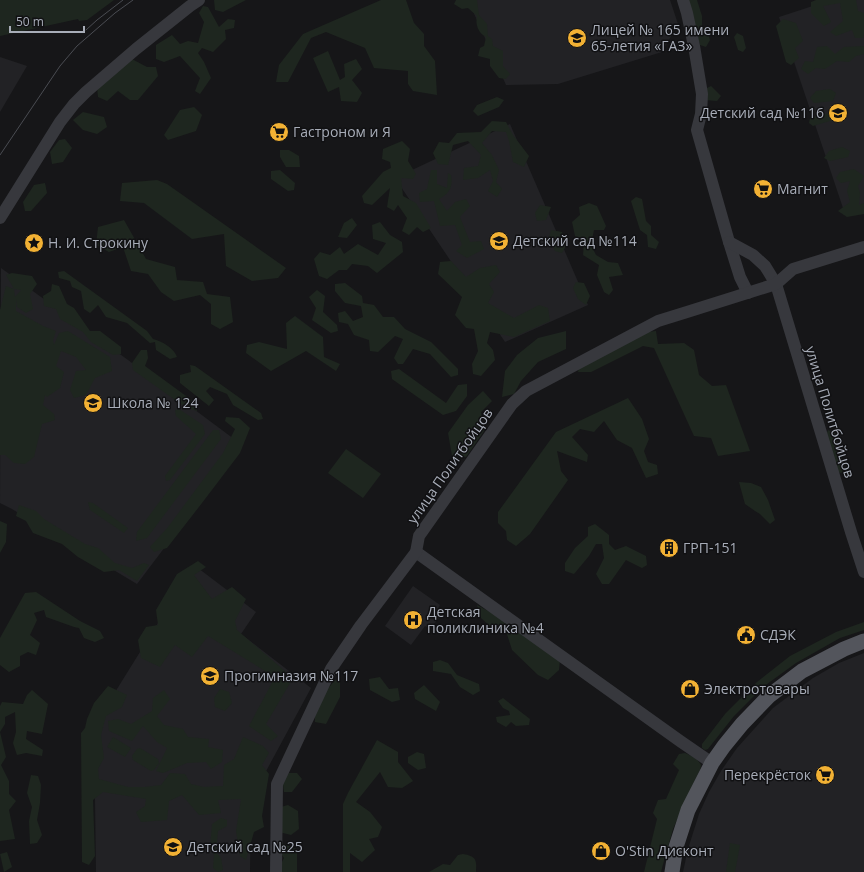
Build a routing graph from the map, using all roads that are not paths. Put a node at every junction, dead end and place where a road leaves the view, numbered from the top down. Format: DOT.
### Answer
graph roads {
  1 [pos="199,0"];
  2 [pos="683,0"];
  3 [pos="0,218"];
  4 [pos="729,242"];
  5 [pos="864,247"];
  6 [pos="776,284"];
  7 [pos="748,293"];
  8 [pos="416,552"];
  9 [pos="864,572"];
  10 [pos="864,641"];
  11 [pos="712,763"];
  12 [pos="276,872"];
  13 [pos="672,872"];
  1 -- 3 [label="street"];
  2 -- 4 [label="street"];
  4 -- 6 [label="street"];
  4 -- 7 [label="street"];
  5 -- 6 [label="street, улица Политбойцов"];
  6 -- 7 [label="street, улица Политбойцов"];
  6 -- 9 [label="street, улица Политбойцов"];
  7 -- 8 [label="street, улица Политбойцов"];
  8 -- 11 [label="street"];
  8 -- 12 [label="street, улица Политбойцов"];
  10 -- 11 [label="main road"];
  11 -- 13 [label="main road"];
}
